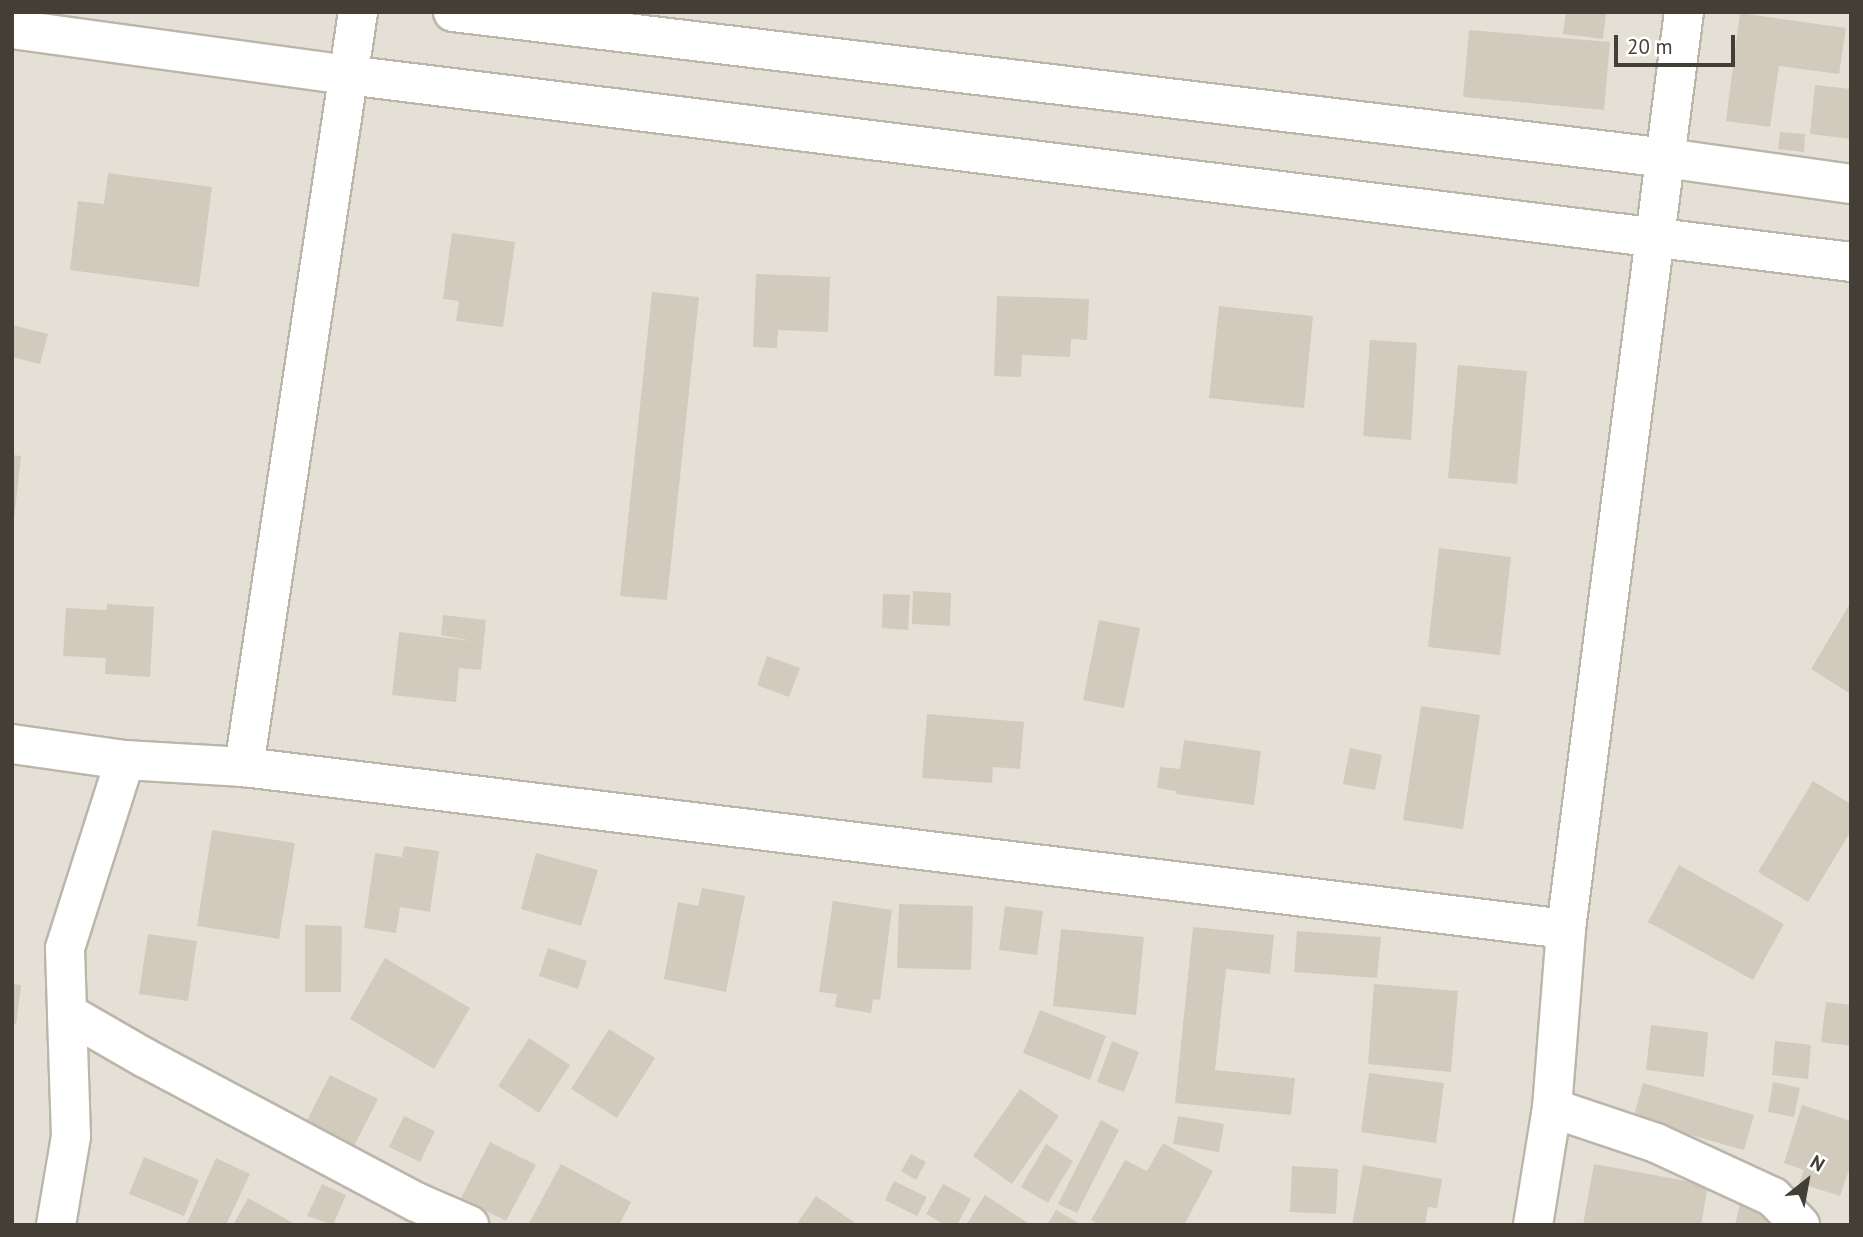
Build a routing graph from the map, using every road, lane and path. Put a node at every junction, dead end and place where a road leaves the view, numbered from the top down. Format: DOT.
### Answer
graph roads {
  1 [pos="358,12"];
  2 [pos="453,12"];
  3 [pos="1684,12"];
  4 [pos="12,29"];
  5 [pos="348,75"];
  6 [pos="1666,158"];
  7 [pos="1851,184"];
  8 [pos="1656,240"];
  9 [pos="1851,262"];
  10 [pos="12,744"];
  11 [pos="125,760"];
  12 [pos="244,767"];
  13 [pos="1566,929"];
  14 [pos="67,1013"];
  15 [pos="1552,1108"];
  16 [pos="56,1225"];
  17 [pos="469,1225"];
  18 [pos="1533,1225"];
  19 [pos="1800,1225"];
  1 -- 5 [label="street"];
  2 -- 6 [label="street"];
  3 -- 6 [label="street"];
  4 -- 5 [label="street"];
  5 -- 8 [label="street"];
  5 -- 12 [label="street"];
  6 -- 7 [label="street"];
  6 -- 8 [label="street"];
  8 -- 9 [label="street"];
  8 -- 13 [label="street"];
  10 -- 11 [label="street"];
  11 -- 12 [label="street"];
  11 -- 14 [label="street"];
  12 -- 13 [label="street"];
  13 -- 15 [label="street"];
  14 -- 16 [label="street"];
  14 -- 17 [label="street"];
  15 -- 18 [label="street"];
  15 -- 19 [label="street"];
}
